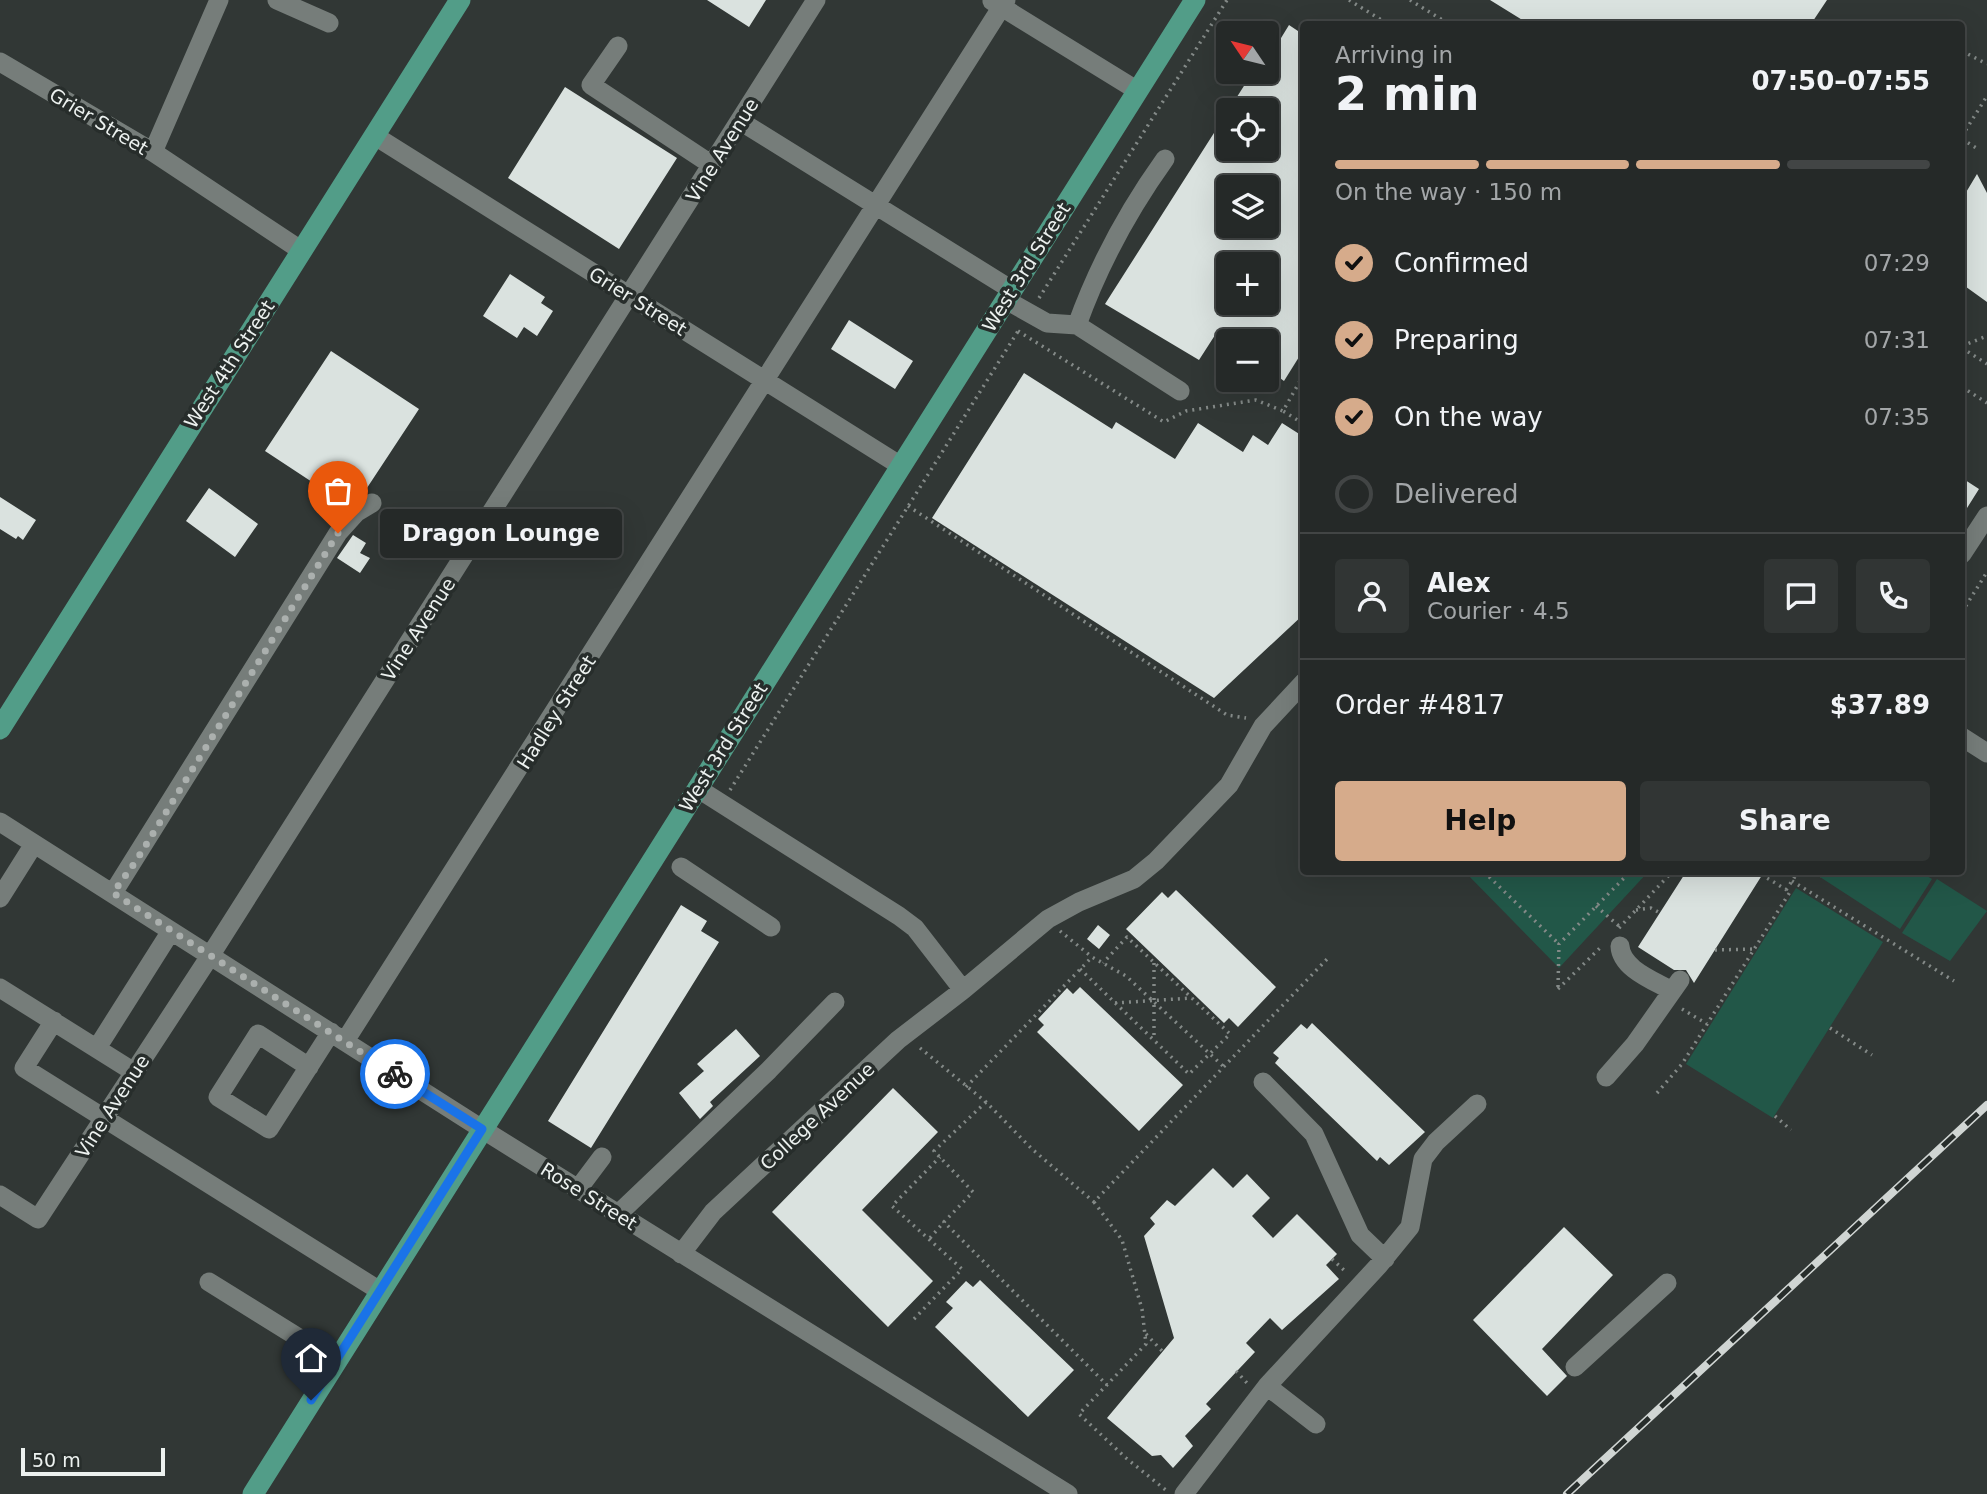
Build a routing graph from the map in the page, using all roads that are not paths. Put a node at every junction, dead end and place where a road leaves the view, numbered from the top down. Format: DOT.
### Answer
graph roads {
  1 [pos="219,0"];
  2 [pos="277,0"];
  3 [pos="460,0"];
  4 [pos="816,0"];
  5 [pos="1195,0"];
  6 [pos="1000,2"];
  7 [pos="329,23"];
  8 [pos="618,46"];
  9 [pos="0,62"];
  10 [pos="1138,91"];
  11 [pos="740,121"];
  12 [pos="375,136"];
  13 [pos="153,152"];
  14 [pos="1165,159"];
  15 [pos="712,165"];
  16 [pos="876,204"];
  17 [pos="302,251"];
  18 [pos="1009,295"];
  19 [pos="630,296"];
  20 [pos="1077,325"];
  21 [pos="765,381"];
  22 [pos="1180,391"];
  23 [pos="901,466"];
  24 [pos="372,503"];
  25 [pos="1987,516"];
  26 [pos="1965,549"];
  27 [pos="1300,686"];
  28 [pos="0,730"];
  29 [pos="1965,739"];
  30 [pos="1987,753"];
  31 [pos="697,788"];
  32 [pos="0,822"];
  33 [pos="34,844"];
  34 [pos="681,867"];
  35 [pos="113,893"];
  36 [pos="0,898"];
  37 [pos="771,928"];
  38 [pos="171,931"];
  39 [pos="1620,937"];
  40 [pos="210,956"];
  41 [pos="0,988"];
  42 [pos="963,990"];
  43 [pos="835,1002"];
  44 [pos="54,1021"];
  45 [pos="338,1037"];
  46 [pos="97,1048"];
  47 [pos="309,1066"];
  48 [pos="134,1072"];
  49 [pos="1606,1077"];
  50 [pos="1263,1082"];
  51 [pos="1478,1104"];
  52 [pos="104,1119"];
  53 [pos="482,1129"];
  54 [pos="602,1157"];
  55 [pos="578,1189"];
  56 [pos="0,1195"];
  57 [pos="618,1214"];
  58 [pos="681,1254"];
  59 [pos="1385,1259"];
  60 [pos="209,1282"];
  61 [pos="1667,1283"];
  62 [pos="380,1291"];
  63 [pos="336,1361"];
  64 [pos="1575,1367"];
  65 [pos="1258,1385"];
  66 [pos="1316,1424"];
  67 [pos="253,1494"];
  68 [pos="1068,1494"];
  69 [pos="1184,1494"];
  1 -- 13 [label="street"];
  2 -- 7 [label="street"];
  3 -- 12 [label="main road, West 4th Street"];
  4 -- 11 [label="street, Vine Avenue"];
  5 -- 10 [label="main road, West 3rd Street"];
  6 -- 10 [label="street"];
  6 -- 16 [label="street, Hadley Street"];
  8 -- 15 [label="street"];
  9 -- 13 [label="street, Grier Street"];
  10 -- 18 [label="main road, West 3rd Street"];
  11 -- 15 [label="street, Vine Avenue"];
  11 -- 16 [label="street"];
  12 -- 17 [label="main road, West 4th Street"];
  12 -- 19 [label="street, Grier Street"];
  13 -- 17 [label="street, Grier Street"];
  14 -- 20 [label="street"];
  15 -- 19 [label="street, Vine Avenue"];
  16 -- 18 [label="street"];
  16 -- 21 [label="street, Hadley Street"];
  17 -- 28 [label="main road, West 4th Street"];
  18 -- 20 [label="street"];
  18 -- 23 [label="main road, West 3rd Street"];
  19 -- 21 [label="street, Grier Street"];
  19 -- 40 [label="street, Vine Avenue"];
  20 -- 22 [label="street"];
  21 -- 23 [label="street, Grier Street"];
  21 -- 45 [label="street, Hadley Street"];
  23 -- 31 [label="main road, West 3rd Street"];
  24 -- 35 [label="street"];
  25 -- 26 [label="street"];
  27 -- 42 [label="street, College Avenue"];
  29 -- 30 [label="street"];
  31 -- 42 [label="street"];
  31 -- 53 [label="main road, West 3rd Street"];
  32 -- 33 [label="street, Rose Street"];
  33 -- 35 [label="street, Rose Street"];
  33 -- 36 [label="street"];
  34 -- 37 [label="street"];
  35 -- 38 [label="street, Rose Street"];
  38 -- 40 [label="street, Rose Street"];
  38 -- 46 [label="street"];
  39 -- 49 [label="street"];
  40 -- 45 [label="street, Rose Street"];
  40 -- 48 [label="street, Vine Avenue"];
  41 -- 44 [label="street"];
  42 -- 58 [label="street, College Avenue"];
  43 -- 57 [label="street"];
  44 -- 46 [label="street"];
  44 -- 52 [label="street"];
  45 -- 47 [label="street, Hadley Street"];
  45 -- 53 [label="street, Rose Street"];
  46 -- 48 [label="street"];
  47 -- 47 [label="street, Hadley Street"];
  48 -- 52 [label="street, Vine Avenue"];
  50 -- 59 [label="street"];
  51 -- 59 [label="street"];
  52 -- 56 [label="street, Vine Avenue"];
  52 -- 62 [label="street"];
  53 -- 55 [label="street, Rose Street"];
  53 -- 62 [label="main road, West 3rd Street"];
  54 -- 55 [label="street"];
  55 -- 57 [label="street, Rose Street"];
  57 -- 58 [label="street, Rose Street"];
  58 -- 68 [label="street, Rose Street"];
  59 -- 65 [label="street"];
  60 -- 63 [label="street"];
  61 -- 64 [label="street"];
  62 -- 63 [label="main road, West 3rd Street"];
  63 -- 67 [label="main road, West 3rd Street"];
  65 -- 66 [label="street"];
  65 -- 69 [label="street"];
}
